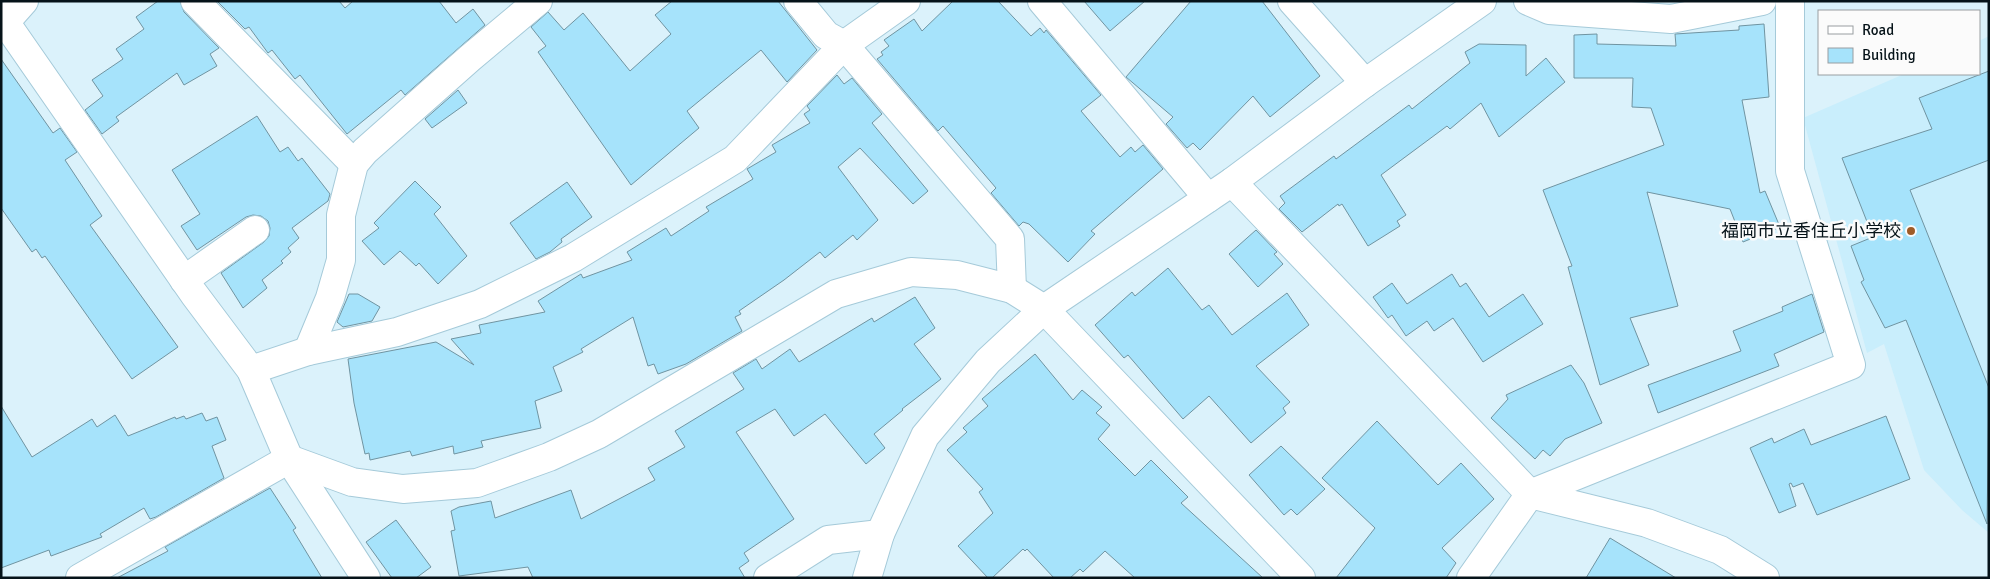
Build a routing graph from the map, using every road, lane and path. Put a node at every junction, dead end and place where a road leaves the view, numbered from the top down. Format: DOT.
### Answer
graph roads {
  1 [pos="24,1"];
  2 [pos="195,1"];
  3 [pos="538,1"];
  4 [pos="798,1"];
  5 [pos="906,1"];
  6 [pos="1042,1"];
  7 [pos="1292,1"];
  8 [pos="1482,1"];
  9 [pos="1528,1"];
  10 [pos="1762,1"];
  11 [pos="1790,1"];
  12 [pos="3,22"];
  13 [pos="844,45"];
  14 [pos="1365,84"];
  15 [pos="354,164"];
  16 [pos="1232,182"];
  17 [pos="1208,198"];
  18 [pos="254,230"];
  19 [pos="184,280"];
  20 [pos="1012,289"];
  21 [pos="1044,309"];
  22 [pos="308,351"];
  23 [pos="251,370"];
  24 [pos="289,459"];
  25 [pos="1530,494"];
  26 [pos="880,534"];
  27 [pos="80,578"];
  28 [pos="366,578"];
  29 [pos="768,578"];
  30 [pos="867,578"];
  31 [pos="1301,578"];
  32 [pos="1470,578"];
  33 [pos="1765,578"];
  1 -- 12 [label="street"];
  2 -- 15 [label="street"];
  3 -- 15 [label="street"];
  4 -- 13 [label="street"];
  5 -- 13 [label="street"];
  6 -- 17 [label="street"];
  7 -- 14 [label="street"];
  8 -- 14 [label="street"];
  9 -- 10 [label="street"];
  11 -- 25 [label="street"];
  12 -- 19 [label="street"];
  13 -- 20 [label="street"];
  13 -- 22 [label="street"];
  14 -- 16 [label="street"];
  15 -- 22 [label="street"];
  16 -- 17 [label="street"];
  16 -- 25 [label="street"];
  17 -- 21 [label="street"];
  18 -- 19 [label="street"];
  19 -- 23 [label="street"];
  20 -- 21 [label="street"];
  20 -- 24 [label="street"];
  21 -- 26 [label="street"];
  21 -- 31 [label="street"];
  22 -- 23 [label="street"];
  23 -- 24 [label="street"];
  24 -- 27 [label="street"];
  24 -- 28 [label="street"];
  25 -- 32 [label="street"];
  25 -- 33 [label="street"];
  26 -- 29 [label="street"];
  26 -- 30 [label="street"];
}
